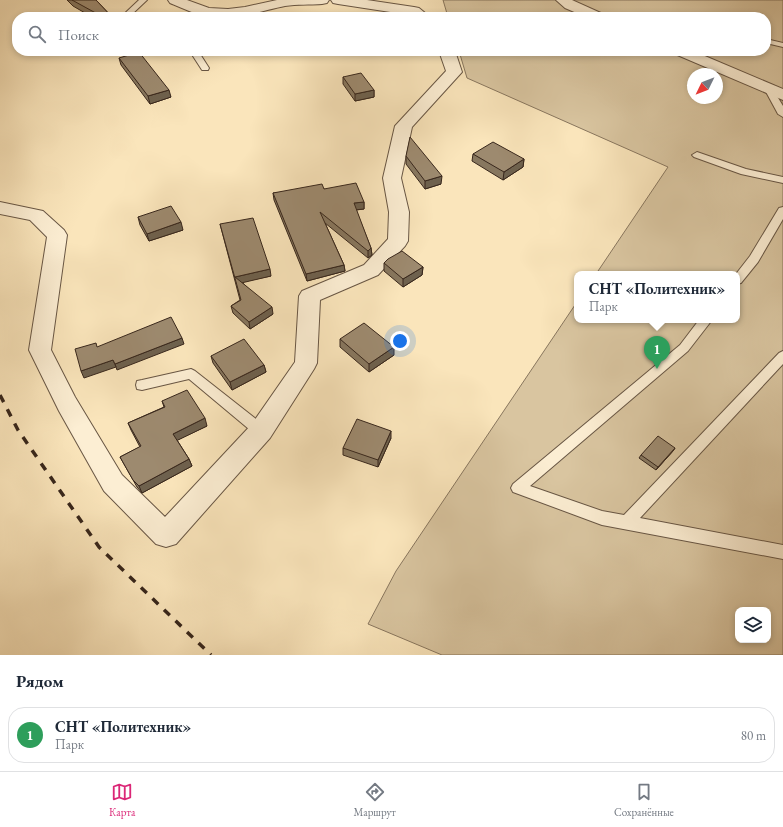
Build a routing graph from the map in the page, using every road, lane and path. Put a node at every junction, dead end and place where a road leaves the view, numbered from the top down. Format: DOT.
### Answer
graph roads {
  1 [pos="143,0"];
  2 [pos="175,0"];
  3 [pos="322,0"];
  4 [pos="338,0"];
  5 [pos="563,0"];
  6 [pos="288,1"];
  7 [pos="130,12"];
  8 [pos="209,12"];
  9 [pos="238,12"];
  10 [pos="416,12"];
  11 [pos="586,12"];
  12 [pos="771,42"];
  13 [pos="783,44"];
  14 [pos="197,56"];
  15 [pos="449,56"];
  16 [pos="691,56"];
  17 [pos="205,68"];
  18 [pos="776,93"];
  19 [pos="783,114"];
  20 [pos="697,155"];
  21 [pos="783,180"];
  22 [pos="0,208"];
  23 [pos="783,210"];
  24 [pos="740,276"];
  25 [pos="704,323"];
  26 [pos="783,356"];
  27 [pos="142,386"];
  28 [pos="261,431"];
  29 [pos="626,522"];
  30 [pos="783,552"];
  1 -- 7 [label="lane"];
  2 -- 8 [label="street"];
  3 -- 6 [label="street"];
  4 -- 10 [label="street"];
  5 -- 11 [label="street"];
  6 -- 9 [label="street"];
  12 -- 13 [label="lane"];
  14 -- 17 [label="lane"];
  15 -- 28 [label="street"];
  16 -- 18 [label="street"];
  18 -- 19 [label="lane"];
  20 -- 21 [label="lane"];
  22 -- 28 [label="street"];
  23 -- 24 [label="lane"];
  25 -- 29 [label="lane"];
  26 -- 29 [label="lane"];
  27 -- 28 [label="lane"];
  29 -- 30 [label="lane"];
}
